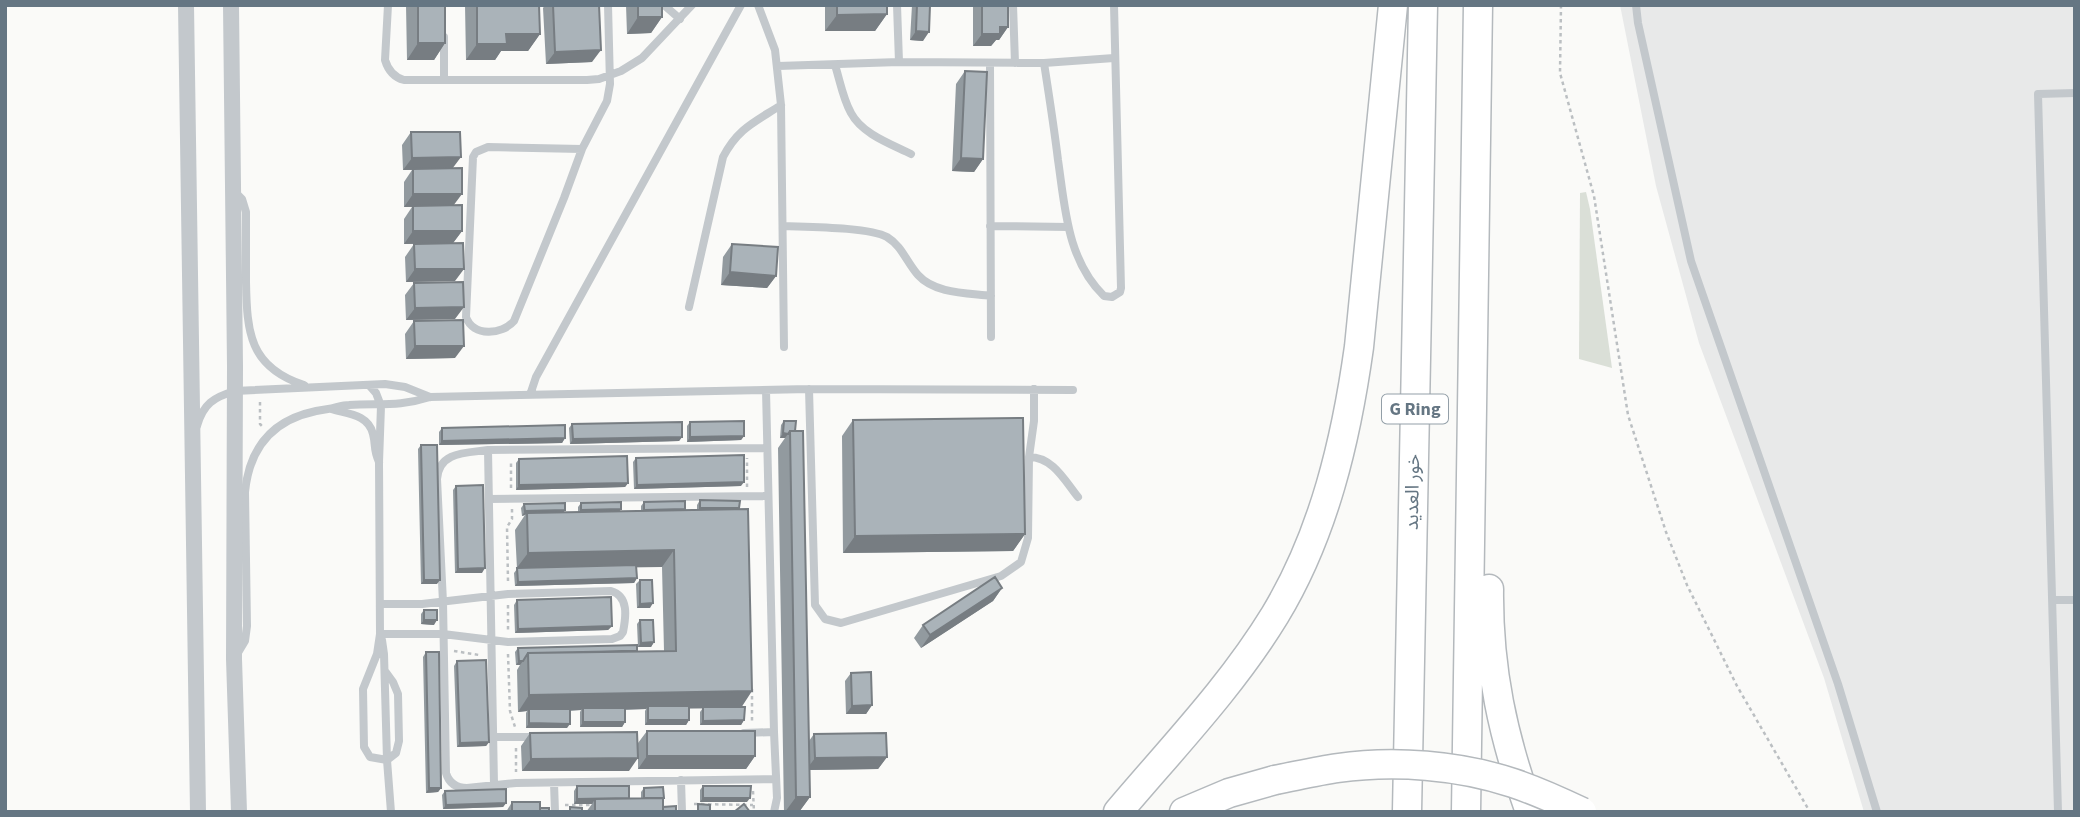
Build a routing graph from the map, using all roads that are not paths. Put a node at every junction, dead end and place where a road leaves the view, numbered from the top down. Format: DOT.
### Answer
graph roads {
  1 [pos="186,5"];
  2 [pos="231,5"];
  3 [pos="388,5"];
  4 [pos="608,5"];
  5 [pos="664,5"];
  6 [pos="692,5"];
  7 [pos="741,5"];
  8 [pos="758,5"];
  9 [pos="897,5"];
  10 [pos="1013,5"];
  11 [pos="1114,5"];
  12 [pos="1393,5"];
  13 [pos="1423,5"];
  14 [pos="1478,5"];
  15 [pos="1636,5"];
  16 [pos="680,19"];
  17 [pos="444,30"];
  18 [pos="1115,58"];
  19 [pos="899,62"];
  20 [pos="1015,63"];
  21 [pos="1045,63"];
  22 [pos="990,64"];
  23 [pos="835,65"];
  24 [pos="778,66"];
  25 [pos="610,76"];
  26 [pos="444,80"];
  27 [pos="2075,93"];
  28 [pos="781,105"];
  29 [pos="582,149"];
  30 [pos="911,155"];
  31 [pos="233,191"];
  32 [pos="784,226"];
  33 [pos="990,226"];
  34 [pos="1068,227"];
  35 [pos="1476,238"];
  36 [pos="990,296"];
  37 [pos="689,307"];
  38 [pos="991,337"];
  39 [pos="784,347"];
  40 [pos="369,385"];
  41 [pos="310,387"];
  42 [pos="809,389"];
  43 [pos="1034,389"];
  44 [pos="766,390"];
  45 [pos="1073,390"];
  46 [pos="235,391"];
  47 [pos="530,395"];
  48 [pos="430,397"];
  49 [pos="381,405"];
  50 [pos="330,409"];
  51 [pos="193,439"];
  52 [pos="768,448"];
  53 [pos="488,450"];
  54 [pos="1030,457"];
  55 [pos="379,462"];
  56 [pos="768,496"];
  57 [pos="1078,497"];
  58 [pos="489,499"];
  59 [pos="491,596"];
  60 [pos="2052,600"];
  61 [pos="2075,600"];
  62 [pos="443,602"];
  63 [pos="380,604"];
  64 [pos="380,634"];
  65 [pos="443,634"];
  66 [pos="492,640"];
  67 [pos="234,659"];
  68 [pos="385,671"];
  69 [pos="774,732"];
  70 [pos="739,733"];
  71 [pos="493,737"];
  72 [pos="541,737"];
  73 [pos="387,760"];
  74 [pos="776,779"];
  75 [pos="681,780"];
  76 [pos="554,783"];
  77 [pos="494,785"];
  78 [pos="682,808"];
  79 [pos="555,809"];
  80 [pos="198,812"];
  81 [pos="239,812"];
  82 [pos="391,812"];
  83 [pos="774,812"];
  84 [pos="1118,812"];
  85 [pos="1184,812"];
  86 [pos="1406,812"];
  87 [pos="1466,812"];
  88 [pos="1530,812"];
  89 [pos="1582,812"];
  90 [pos="1877,812"];
  91 [pos="2057,812"];
  1 -- 51 [label="street"];
  2 -- 31 [label="street"];
  3 -- 26 [label="lane"];
  4 -- 25 [label="lane"];
  5 -- 16 [label="lane"];
  6 -- 16 [label="lane"];
  7 -- 47 [label="lane"];
  8 -- 24 [label="lane"];
  9 -- 19 [label="lane"];
  10 -- 20 [label="lane"];
  11 -- 18 [label="lane"];
  12 -- 84 [label="highway"];
  13 -- 86 [label="highway, خور العديد / G Ring"];
  14 -- 35 [label="highway, G Ring"];
  15 -- 90 [label="lane"];
  16 -- 25 [label="lane"];
  17 -- 26 [label="lane"];
  18 -- 21 [label="lane"];
  18 -- 34 [label="lane"];
  19 -- 22 [label="lane"];
  19 -- 23 [label="lane"];
  20 -- 21 [label="lane"];
  20 -- 22 [label="lane"];
  21 -- 34 [label="lane"];
  22 -- 33 [label="lane"];
  23 -- 24 [label="lane"];
  23 -- 30 [label="lane"];
  24 -- 28 [label="lane"];
  25 -- 26 [label="lane"];
  25 -- 29 [label="lane"];
  27 -- 60 [label="lane"];
  28 -- 32 [label="lane"];
  28 -- 37 [label="lane"];
  29 -- 29 [label="lane"];
  31 -- 41 [label="lane"];
  31 -- 46 [label="street"];
  32 -- 36 [label="lane"];
  32 -- 39 [label="lane"];
  33 -- 34 [label="lane"];
  33 -- 36 [label="lane"];
  35 -- 87 [label="highway, G Ring"];
  35 -- 88 [label="highway"];
  36 -- 38 [label="lane"];
  40 -- 41 [label="lane"];
  40 -- 48 [label="lane"];
  40 -- 49 [label="lane"];
  41 -- 46 [label="lane"];
  42 -- 43 [label="lane"];
  42 -- 44 [label="lane"];
  42 -- 54 [label="lane"];
  43 -- 45 [label="lane"];
  43 -- 54 [label="lane"];
  44 -- 47 [label="lane"];
  44 -- 52 [label="lane"];
  46 -- 51 [label="lane"];
  46 -- 67 [label="street"];
  47 -- 48 [label="lane"];
  48 -- 49 [label="lane"];
  49 -- 50 [label="lane"];
  49 -- 55 [label="lane"];
  50 -- 55 [label="lane"];
  50 -- 67 [label="lane"];
  51 -- 80 [label="street"];
  52 -- 53 [label="lane"];
  52 -- 56 [label="lane"];
  53 -- 58 [label="lane"];
  53 -- 62 [label="lane"];
  54 -- 57 [label="lane"];
  55 -- 63 [label="lane"];
  56 -- 58 [label="lane"];
  56 -- 69 [label="lane"];
  58 -- 59 [label="lane"];
  59 -- 62 [label="lane"];
  59 -- 66 [label="lane"];
  59 -- 66 [label="lane"];
  60 -- 61 [label="lane"];
  60 -- 91 [label="lane"];
  62 -- 63 [label="lane"];
  62 -- 65 [label="lane"];
  63 -- 64 [label="lane"];
  64 -- 65 [label="lane"];
  64 -- 68 [label="lane"];
  64 -- 73 [label="lane"];
  65 -- 66 [label="lane"];
  65 -- 77 [label="lane"];
  66 -- 71 [label="lane"];
  67 -- 81 [label="street"];
  68 -- 73 [label="lane"];
  68 -- 73 [label="lane"];
  69 -- 70 [label="lane"];
  69 -- 74 [label="lane"];
  71 -- 72 [label="lane"];
  71 -- 77 [label="lane"];
  73 -- 82 [label="lane"];
  74 -- 75 [label="lane"];
  74 -- 83 [label="lane"];
  75 -- 76 [label="lane"];
  75 -- 78 [label="lane"];
  76 -- 77 [label="lane"];
  76 -- 79 [label="lane"];
  85 -- 89 [label="highway, bridge"];
}
